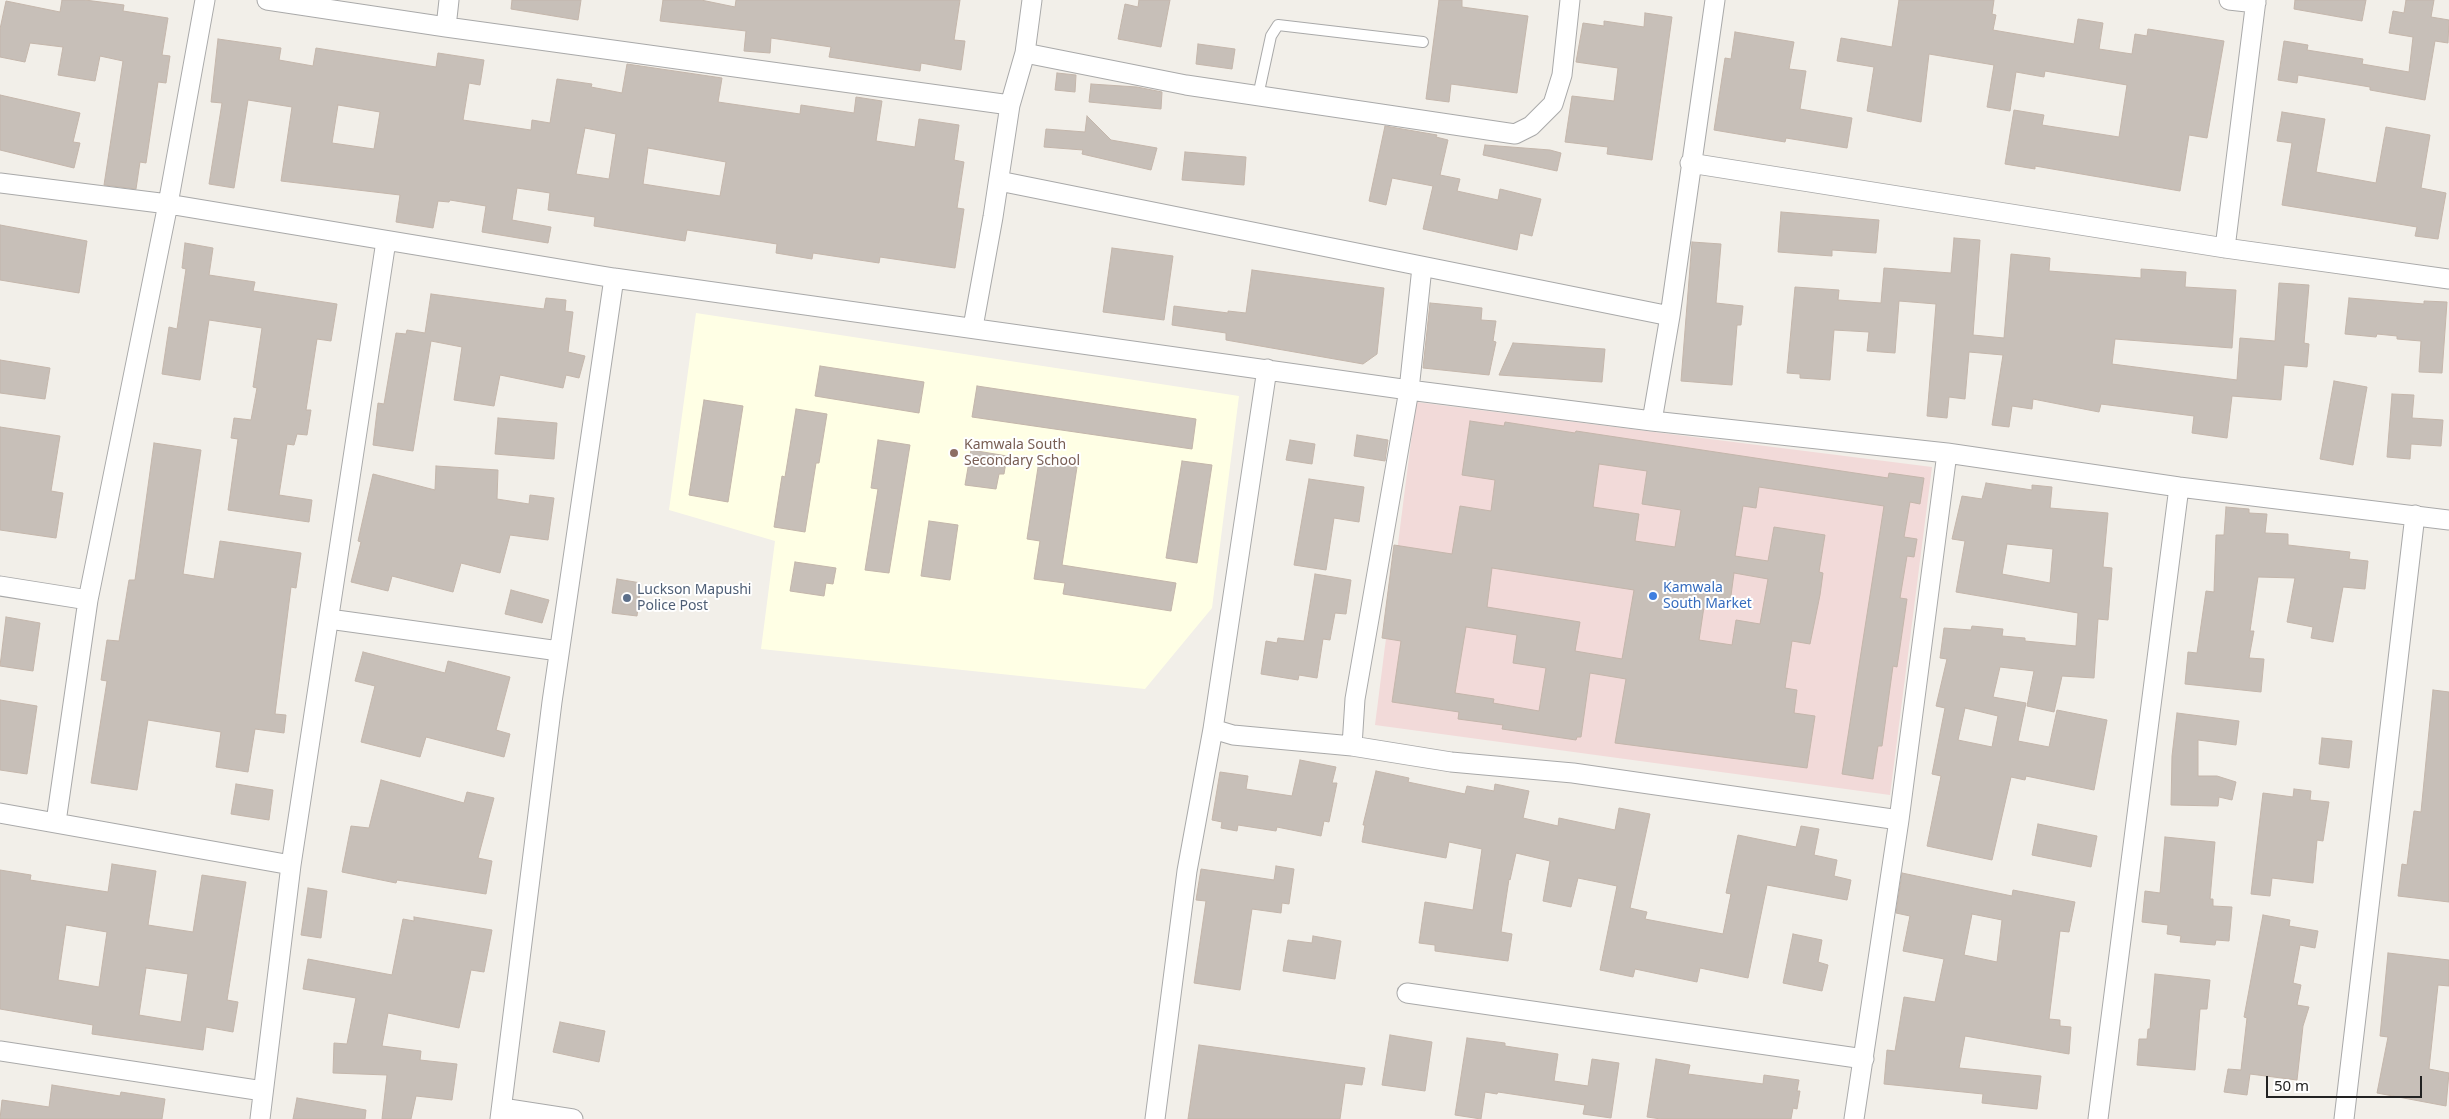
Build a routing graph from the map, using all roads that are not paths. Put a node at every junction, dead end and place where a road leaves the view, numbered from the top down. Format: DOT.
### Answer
graph roads {
  1 [pos="205,0"];
  2 [pos="267,0"];
  3 [pos="449,0"];
  4 [pos="1032,0"];
  5 [pos="1570,0"];
  6 [pos="1715,0"];
  7 [pos="2229,0"];
  8 [pos="2256,2"];
  9 [pos="446,27"];
  10 [pos="1423,42"];
  11 [pos="1026,53"];
  12 [pos="1258,96"];
  13 [pos="1010,105"];
  14 [pos="1690,163"];
  15 [pos="999,181"];
  16 [pos="0,182"];
  17 [pos="168,204"];
  18 [pos="386,241"];
  19 [pos="2225,248"];
  20 [pos="1422,267"];
  21 [pos="614,278"];
  22 [pos="2449,279"];
  23 [pos="1670,316"];
  24 [pos="973,327"];
  25 [pos="1267,369"];
  26 [pos="1409,390"];
  27 [pos="1652,421"];
  28 [pos="1947,453"];
  29 [pos="2179,487"];
  30 [pos="2415,515"];
  31 [pos="2449,520"];
  32 [pos="0,586"];
  33 [pos="88,600"];
  34 [pos="329,620"];
  35 [pos="559,651"];
  36 [pos="1213,729"];
  37 [pos="1352,746"];
  38 [pos="0,813"];
  39 [pos="1899,820"];
  40 [pos="56,822"];
  41 [pos="291,865"];
  42 [pos="1407,993"];
  43 [pos="0,1051"];
  44 [pos="1864,1060"];
  45 [pos="263,1091"];
  46 [pos="501,1113"];
  47 [pos="260,1119"];
  48 [pos="574,1119"];
  49 [pos="1155,1119"];
  50 [pos="1854,1119"];
  51 [pos="2098,1119"];
  52 [pos="2344,1119"];
  1 -- 17 [label="street"];
  2 -- 9 [label="street"];
  3 -- 9 [label="street"];
  4 -- 11 [label="street"];
  5 -- 12 [label="street"];
  6 -- 14 [label="street"];
  7 -- 8 [label="street"];
  8 -- 19 [label="street"];
  9 -- 13 [label="street"];
  10 -- 12 [label="lane"];
  11 -- 12 [label="street"];
  11 -- 13 [label="street"];
  13 -- 15 [label="street"];
  14 -- 19 [label="street"];
  14 -- 23 [label="street"];
  15 -- 20 [label="street"];
  15 -- 24 [label="street"];
  16 -- 17 [label="street"];
  17 -- 18 [label="street"];
  17 -- 33 [label="street"];
  18 -- 21 [label="street"];
  18 -- 34 [label="street"];
  19 -- 22 [label="street"];
  20 -- 23 [label="street"];
  20 -- 26 [label="street"];
  21 -- 24 [label="street"];
  21 -- 35 [label="street"];
  23 -- 27 [label="street"];
  24 -- 25 [label="street"];
  25 -- 26 [label="street"];
  25 -- 36 [label="street"];
  26 -- 27 [label="street"];
  26 -- 37 [label="street"];
  27 -- 28 [label="street"];
  28 -- 29 [label="street"];
  28 -- 39 [label="street"];
  29 -- 30 [label="street"];
  29 -- 51 [label="street"];
  30 -- 31 [label="street"];
  30 -- 52 [label="street"];
  32 -- 33 [label="street"];
  33 -- 40 [label="street"];
  34 -- 35 [label="street"];
  34 -- 41 [label="street"];
  35 -- 46 [label="street"];
  36 -- 37 [label="street"];
  36 -- 49 [label="street"];
  37 -- 39 [label="street"];
  38 -- 40 [label="street"];
  39 -- 44 [label="street"];
  40 -- 41 [label="street"];
  41 -- 45 [label="street"];
  42 -- 44 [label="street"];
  43 -- 45 [label="street"];
  44 -- 50 [label="street"];
  45 -- 47 [label="street"];
  46 -- 48 [label="street"];
}
